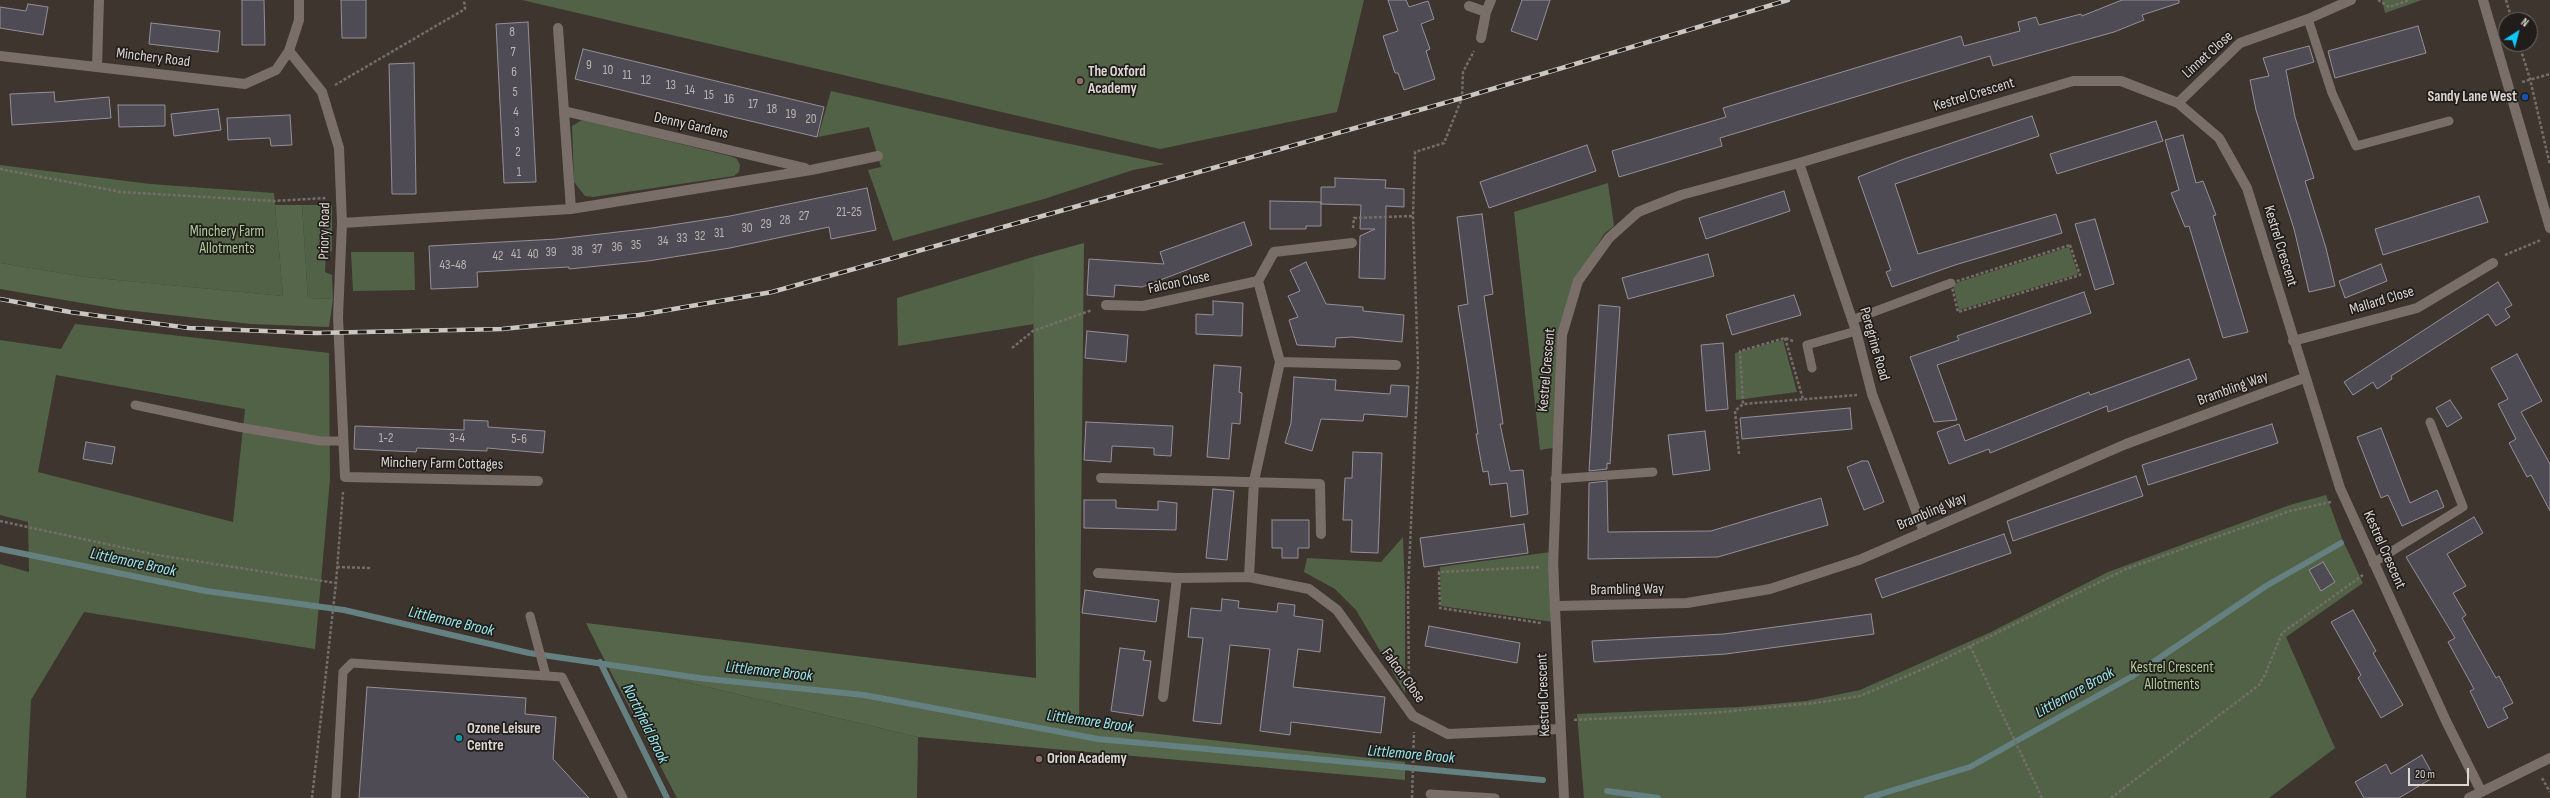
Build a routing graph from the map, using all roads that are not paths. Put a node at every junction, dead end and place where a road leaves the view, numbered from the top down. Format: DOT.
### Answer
graph roads {
  1 [pos="100,0"];
  2 [pos="299,0"];
  3 [pos="1491,0"];
  4 [pos="2351,0"];
  5 [pos="2483,0"];
  6 [pos="1469,6"];
  7 [pos="1486,12"];
  8 [pos="2308,19"];
  9 [pos="558,28"];
  10 [pos="1481,38"];
  11 [pos="289,51"];
  12 [pos="0,56"];
  13 [pos="97,67"];
  14 [pos="2178,103"];
  15 [pos="564,111"];
  16 [pos="2449,121"];
  17 [pos="878,156"];
  18 [pos="1799,163"];
  19 [pos="811,170"];
  20 [pos="571,209"];
  21 [pos="342,223"];
  22 [pos="2550,228"];
  23 [pos="1352,243"];
  24 [pos="2493,263"];
  25 [pos="1258,281"];
  26 [pos="1951,283"];
  27 [pos="1106,305"];
  28 [pos="1852,320"];
  29 [pos="1856,331"];
  30 [pos="2293,341"];
  31 [pos="1280,362"];
  32 [pos="1396,365"];
  33 [pos="1812,368"];
  34 [pos="2304,378"];
  35 [pos="135,405"];
  36 [pos="2430,422"];
  37 [pos="342,441"];
  38 [pos="1653,472"];
  39 [pos="345,477"];
  40 [pos="1101,478"];
  41 [pos="1555,479"];
  42 [pos="538,481"];
  43 [pos="1254,481"];
  44 [pos="1924,532"];
  45 [pos="1321,534"];
  46 [pos="2374,565"];
  47 [pos="1098,572"];
  48 [pos="1248,577"];
  49 [pos="1177,578"];
  50 [pos="1557,606"];
  51 [pos="530,616"];
  52 [pos="546,676"];
  53 [pos="1163,697"];
  54 [pos="1559,725"];
  55 [pos="2550,758"];
  56 [pos="2481,791"];
  57 [pos="1430,794"];
  58 [pos="336,798"];
  59 [pos="623,798"];
  60 [pos="1495,798"];
  61 [pos="1564,798"];
  62 [pos="2469,798"];
  1 -- 13 [label="street"];
  2 -- 11 [label="street"];
  3 -- 7 [label="street"];
  4 -- 8 [label="street, Linnet Close"];
  5 -- 22 [label="street"];
  6 -- 7 [label="street"];
  7 -- 10 [label="street"];
  8 -- 14 [label="street, Linnet Close"];
  8 -- 16 [label="lane"];
  9 -- 15 [label="street"];
  11 -- 13 [label="street, Minchery Road"];
  11 -- 21 [label="street, Priory Road"];
  12 -- 13 [label="street, Minchery Road"];
  14 -- 18 [label="street, Kestrel Crescent"];
  14 -- 30 [label="street, Kestrel Crescent"];
  15 -- 19 [label="street, Denny Gardens"];
  15 -- 20 [label="street"];
  17 -- 19 [label="street, Denny Gardens"];
  18 -- 28 [label="street, Peregrine Road"];
  18 -- 41 [label="street, Kestrel Crescent"];
  19 -- 20 [label="street, Denny Gardens"];
  20 -- 21 [label="street, Denny Gardens"];
  21 -- 37 [label="street, Priory Road"];
  23 -- 25 [label="street"];
  24 -- 30 [label="street, Mallard Close"];
  25 -- 27 [label="street, Falcon Close"];
  25 -- 31 [label="street"];
  26 -- 28 [label="lane"];
  28 -- 29 [label="street, Peregrine Road"];
  29 -- 33 [label="lane"];
  29 -- 44 [label="street, Peregrine Road"];
  30 -- 34 [label="street, Kestrel Crescent"];
  31 -- 32 [label="street"];
  31 -- 43 [label="street"];
  34 -- 44 [label="street, Brambling Way"];
  34 -- 46 [label="street, Kestrel Crescent"];
  35 -- 37 [label="lane"];
  36 -- 46 [label="lane"];
  37 -- 39 [label="street, Priory Road"];
  38 -- 41 [label="lane"];
  39 -- 42 [label="street, Minchery Farm Cottages"];
  40 -- 43 [label="street"];
  41 -- 50 [label="street, Kestrel Crescent"];
  43 -- 45 [label="street"];
  43 -- 48 [label="street"];
  44 -- 50 [label="street, Brambling Way"];
  46 -- 56 [label="street, Kestrel Crescent"];
  47 -- 49 [label="street, Falcon Close"];
  48 -- 49 [label="street, Falcon Close"];
  48 -- 54 [label="street, Falcon Close"];
  49 -- 53 [label="street"];
  50 -- 54 [label="street, Kestrel Crescent"];
  51 -- 52 [label="lane"];
  52 -- 58 [label="lane"];
  52 -- 59 [label="lane"];
  54 -- 61 [label="street, Kestrel Crescent"];
  55 -- 56 [label="street"];
  56 -- 62 [label="street"];
  57 -- 60 [label="lane"];
}
